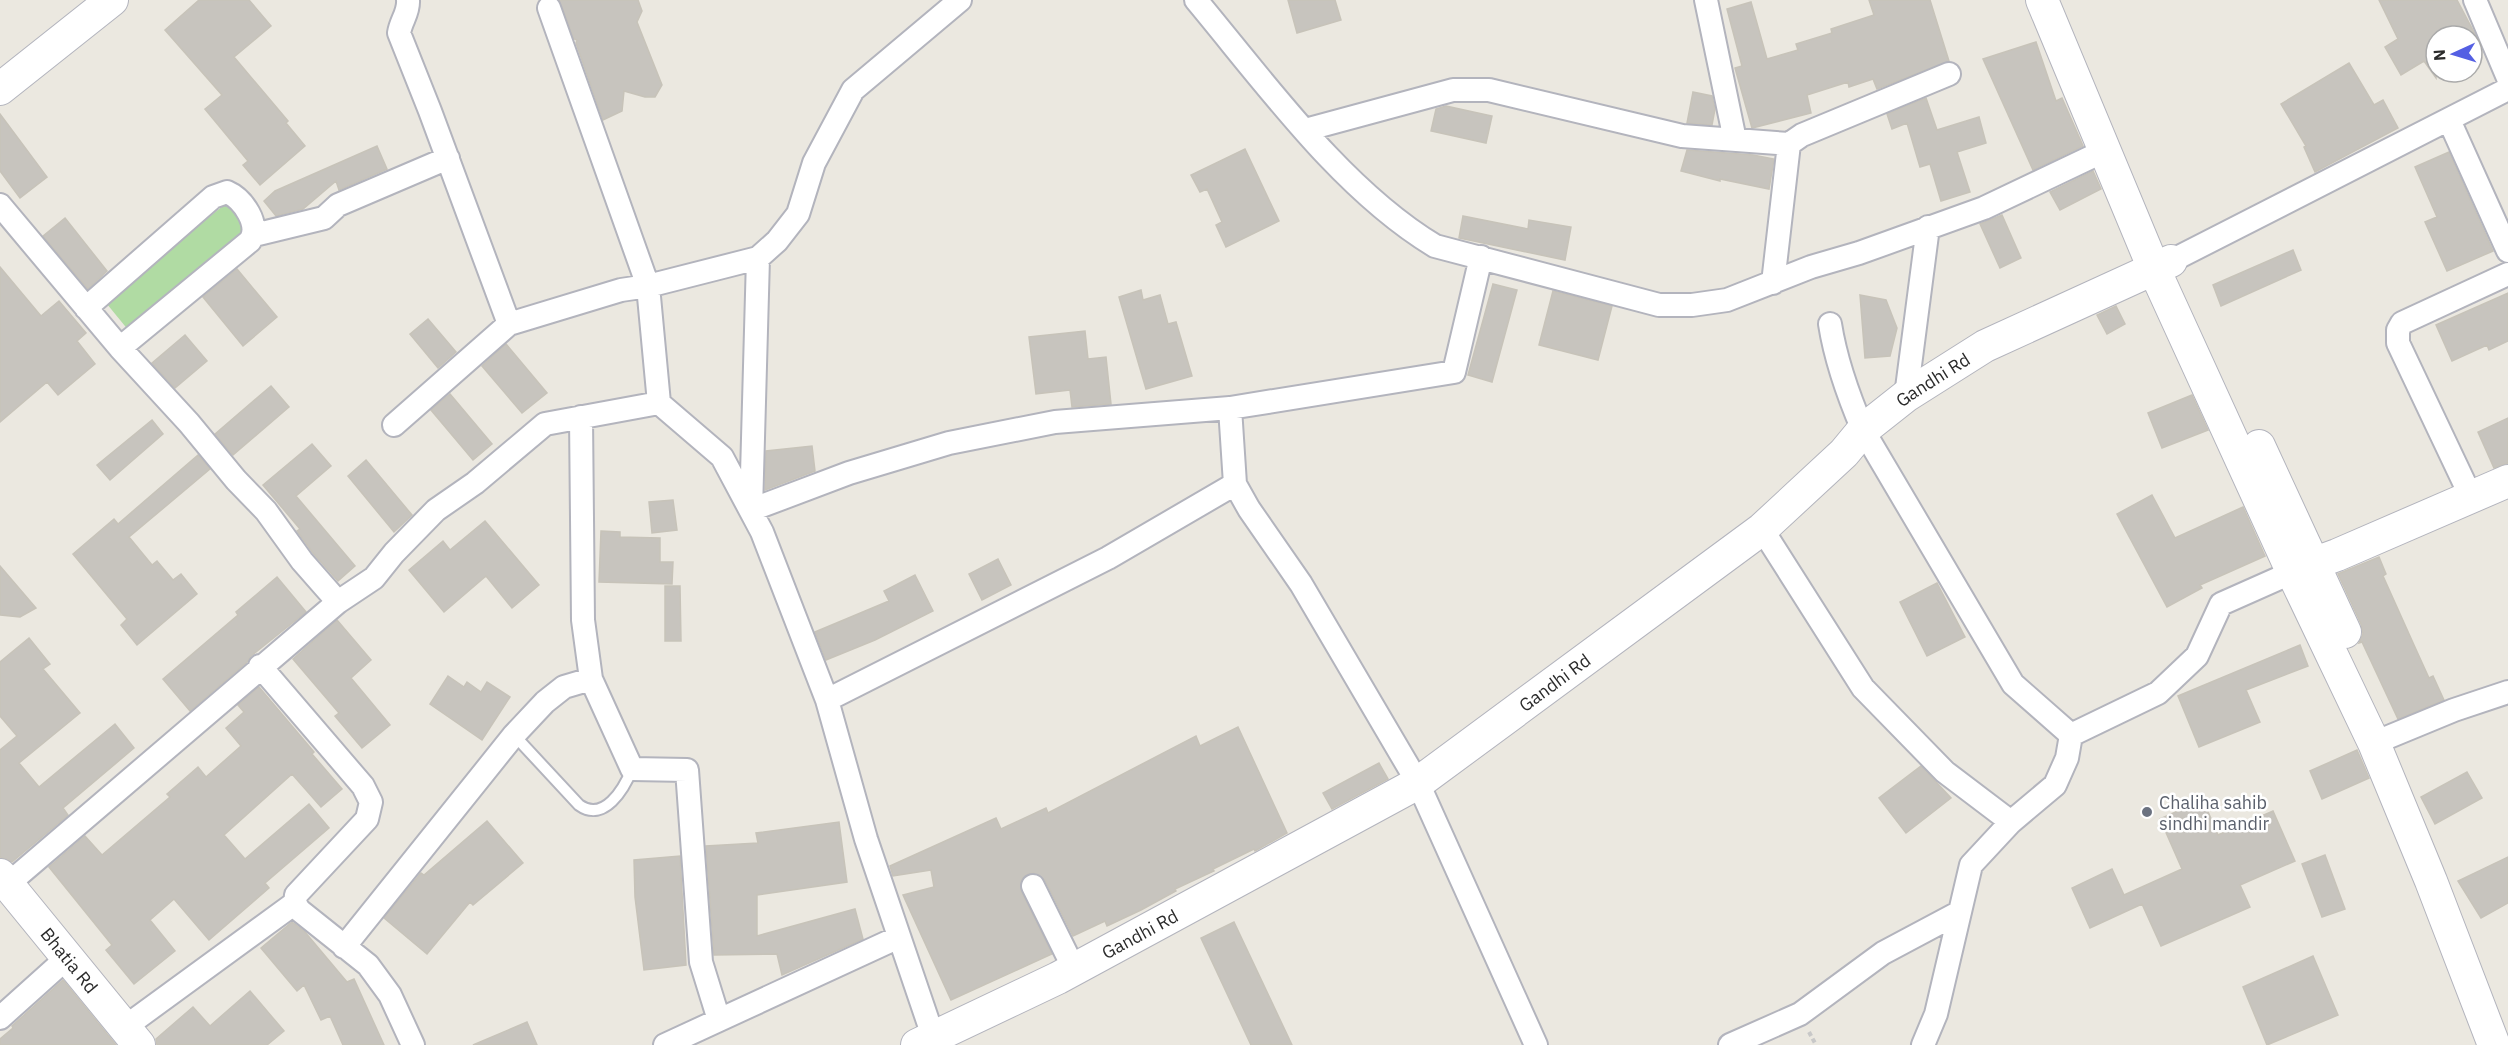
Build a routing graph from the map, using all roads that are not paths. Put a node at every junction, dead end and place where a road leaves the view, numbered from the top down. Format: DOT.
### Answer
graph roads {
  1 [pos="112,0"];
  2 [pos="408,0"];
  3 [pos="1196,0"];
  4 [pos="1706,0"];
  5 [pos="2042,0"];
  6 [pos="2065,0"];
  7 [pos="2475,0"];
  8 [pos="954,5"];
  9 [pos="549,8"];
  10 [pos="1949,74"];
  11 [pos="2508,78"];
  12 [pos="0,89"];
  13 [pos="2508,89"];
  14 [pos="2449,120"];
  15 [pos="1305,130"];
  16 [pos="1735,140"];
  17 [pos="1789,144"];
  18 [pos="2104,151"];
  19 [pos="448,158"];
  20 [pos="0,205"];
  21 [pos="1928,227"];
  22 [pos="254,235"];
  23 [pos="2508,251"];
  24 [pos="1481,257"];
  25 [pos="758,258"];
  26 [pos="2163,265"];
  27 [pos="2508,274"];
  28 [pos="1773,283"];
  29 [pos="648,286"];
  30 [pos="86,308"];
  31 [pos="509,324"];
  32 [pos="1830,324"];
  33 [pos="120,348"];
  34 [pos="1906,396"];
  35 [pos="659,404"];
  36 [pos="1230,408"];
  37 [pos="581,417"];
  38 [pos="394,425"];
  39 [pos="1863,430"];
  40 [pos="2508,481"];
  41 [pos="1235,484"];
  42 [pos="2471,498"];
  43 [pos="751,510"];
  44 [pos="1762,529"];
  45 [pos="2303,567"];
  46 [pos="338,602"];
  47 [pos="260,666"];
  48 [pos="591,679"];
  49 [pos="2508,692"];
  50 [pos="827,700"];
  51 [pos="514,735"];
  52 [pos="2071,735"];
  53 [pos="2383,739"];
  54 [pos="632,769"];
  55 [pos="1418,783"];
  56 [pos="2011,822"];
  57 [pos="4,880"];
  58 [pos="1033,886"];
  59 [pos="295,903"];
  60 [pos="1960,912"];
  61 [pos="899,937"];
  62 [pos="344,946"];
  63 [pos="68,957"];
  64 [pos="1074,969"];
  65 [pos="0,1018"];
  66 [pos="719,1020"];
  67 [pos="132,1036"];
  68 [pos="929,1042"];
  69 [pos="2508,1043"];
  70 [pos="413,1045"];
  71 [pos="665,1045"];
  72 [pos="1536,1045"];
  73 [pos="1730,1045"];
  74 [pos="1923,1045"];
  75 [pos="2494,1045"];
  1 -- 12 [label="street"];
  2 -- 19 [label="street"];
  3 -- 15 [label="street"];
  4 -- 16 [label="street"];
  5 -- 18 [label="street"];
  6 -- 26 [label="street"];
  7 -- 11 [label="street"];
  8 -- 25 [label="street"];
  9 -- 29 [label="street"];
  10 -- 17 [label="street"];
  13 -- 14 [label="street"];
  14 -- 23 [label="street"];
  14 -- 26 [label="street"];
  15 -- 16 [label="street"];
  15 -- 24 [label="street"];
  16 -- 17 [label="street"];
  17 -- 28 [label="street"];
  18 -- 21 [label="street"];
  18 -- 26 [label="street"];
  19 -- 22 [label="street"];
  19 -- 31 [label="street"];
  20 -- 30 [label="street"];
  21 -- 28 [label="street"];
  21 -- 34 [label="street"];
  22 -- 30 [label="street"];
  22 -- 33 [label="street"];
  24 -- 28 [label="street"];
  24 -- 36 [label="street"];
  25 -- 29 [label="street"];
  25 -- 43 [label="street"];
  26 -- 34 [label="street, Gandhi Rd"];
  26 -- 45 [label="street"];
  27 -- 42 [label="street"];
  29 -- 31 [label="street"];
  29 -- 35 [label="street"];
  30 -- 33 [label="street"];
  31 -- 38 [label="street"];
  32 -- 39 [label="street"];
  33 -- 46 [label="street"];
  34 -- 39 [label="street, Gandhi Rd"];
  35 -- 37 [label="street"];
  35 -- 43 [label="street"];
  36 -- 41 [label="street"];
  36 -- 43 [label="street"];
  37 -- 46 [label="street"];
  37 -- 48 [label="street"];
  39 -- 44 [label="street, Gandhi Rd"];
  39 -- 52 [label="street"];
  40 -- 42 [label="street"];
  41 -- 50 [label="street"];
  41 -- 55 [label="street"];
  42 -- 45 [label="street"];
  43 -- 50 [label="street"];
  44 -- 55 [label="street, Gandhi Rd"];
  44 -- 56 [label="street"];
  45 -- 52 [label="street"];
  45 -- 53 [label="street"];
  46 -- 47 [label="street"];
  47 -- 57 [label="street"];
  47 -- 59 [label="street"];
  48 -- 51 [label="street"];
  48 -- 54 [label="street"];
  49 -- 53 [label="street"];
  50 -- 61 [label="street"];
  51 -- 54 [label="lane"];
  51 -- 62 [label="street"];
  52 -- 56 [label="street"];
  53 -- 69 [label="street"];
  53 -- 75 [label="street"];
  54 -- 66 [label="street"];
  55 -- 64 [label="street, Gandhi Rd"];
  55 -- 72 [label="street"];
  56 -- 60 [label="street"];
  57 -- 63 [label="street, Bhatia Rd"];
  58 -- 64 [label="street"];
  59 -- 62 [label="street"];
  59 -- 67 [label="street"];
  60 -- 73 [label="street"];
  60 -- 74 [label="street"];
  61 -- 66 [label="street"];
  61 -- 68 [label="street"];
  62 -- 70 [label="street"];
  63 -- 65 [label="street"];
  63 -- 67 [label="street, Bhatia Rd"];
  64 -- 68 [label="street, Gandhi Rd"];
  66 -- 71 [label="street"];
}
